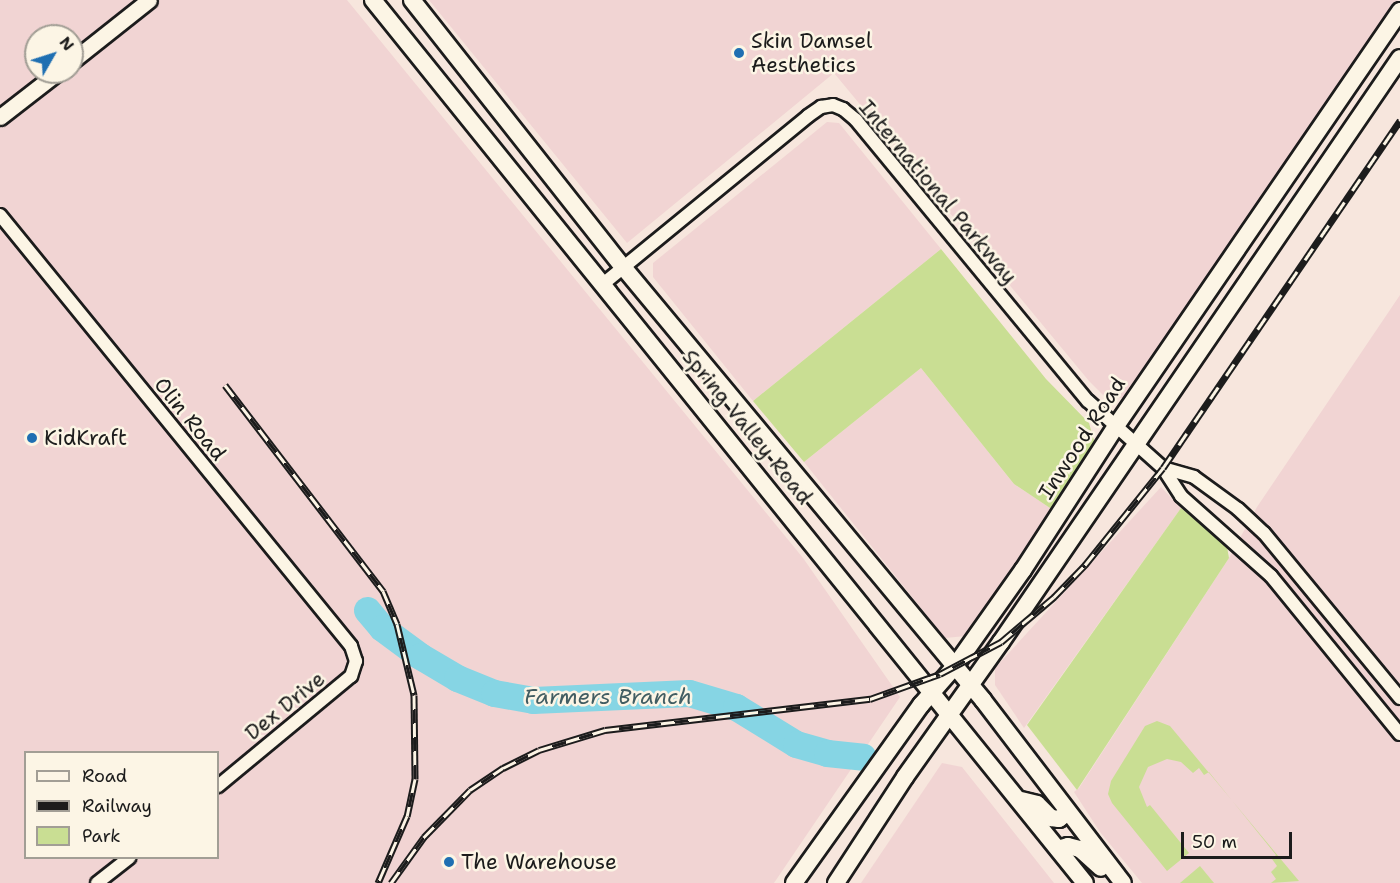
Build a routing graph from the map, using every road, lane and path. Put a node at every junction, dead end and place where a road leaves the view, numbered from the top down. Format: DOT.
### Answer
graph roads {
  1 [pos="149,0"];
  2 [pos="373,0"];
  3 [pos="412,0"];
  4 [pos="1400,11"];
  5 [pos="84,51"];
  6 [pos="1400,58"];
  7 [pos="42,84"];
  8 [pos="0,117"];
  9 [pos="1319,129"];
  10 [pos="1341,144"];
  11 [pos="0,215"];
  12 [pos="624,268"];
  13 [pos="603,284"];
  14 [pos="747,415"];
  15 [pos="1116,426"];
  16 [pos="724,434"];
  17 [pos="1136,444"];
  18 [pos="1163,468"];
  19 [pos="351,646"];
  20 [pos="955,666"];
  21 [pos="970,685"];
  22 [pos="933,692"];
  23 [pos="1400,698"];
  24 [pos="950,713"];
  25 [pos="1400,734"];
  26 [pos="219,785"];
  27 [pos="1020,800"];
  28 [pos="1068,812"];
  29 [pos="1058,849"];
  30 [pos="128,859"];
  31 [pos="97,883"];
  32 [pos="794,883"];
  33 [pos="836,883"];
  34 [pos="1085,883"];
  35 [pos="1118,883"];
  36 [pos="1123,883"];
  1 -- 5 [label="street"];
  2 -- 13 [label="main road, Spring Valley Road"];
  3 -- 12 [label="main road, Spring Valley Road"];
  4 -- 9 [label="main road, Inwood Road"];
  6 -- 10 [label="main road"];
  7 -- 8 [label="street"];
  9 -- 10 [label="main road"];
  9 -- 15 [label="main road, Inwood Road"];
  10 -- 17 [label="main road"];
  11 -- 19 [label="street, Olin Road"];
  12 -- 13 [label="street, International Parkway"];
  12 -- 14 [label="main road, Spring Valley Road"];
  12 -- 15 [label="street, International Parkway"];
  13 -- 16 [label="main road, Spring Valley Road"];
  14 -- 16 [label="main road"];
  14 -- 20 [label="main road, Spring Valley Road"];
  15 -- 17 [label="street, International Parkway"];
  15 -- 20 [label="main road, Inwood Road"];
  16 -- 22 [label="main road, Spring Valley Road"];
  17 -- 18 [label="street, International Parkway"];
  17 -- 21 [label="main road"];
  18 -- 23 [label="street, International Parkway"];
  18 -- 25 [label="street, International Parkway"];
  19 -- 26 [label="street, Dex Drive"];
  20 -- 21 [label="main road, Spring Valley Road"];
  20 -- 22 [label="main road, Inwood Road"];
  21 -- 24 [label="main road"];
  21 -- 28 [label="main road, Spring Valley Road"];
  22 -- 24 [label="main road, Spring Valley Road"];
  22 -- 32 [label="main road, Inwood Road"];
  24 -- 27 [label="main road, Spring Valley Road"];
  24 -- 33 [label="main road"];
  27 -- 28 [label="main road"];
  27 -- 29 [label="main road, Spring Valley Road"];
  28 -- 36 [label="main road, Spring Valley Road"];
  29 -- 34 [label="main road, Spring Valley Road"];
  29 -- 35 [label="main road"];
  30 -- 31 [label="street"];
}
